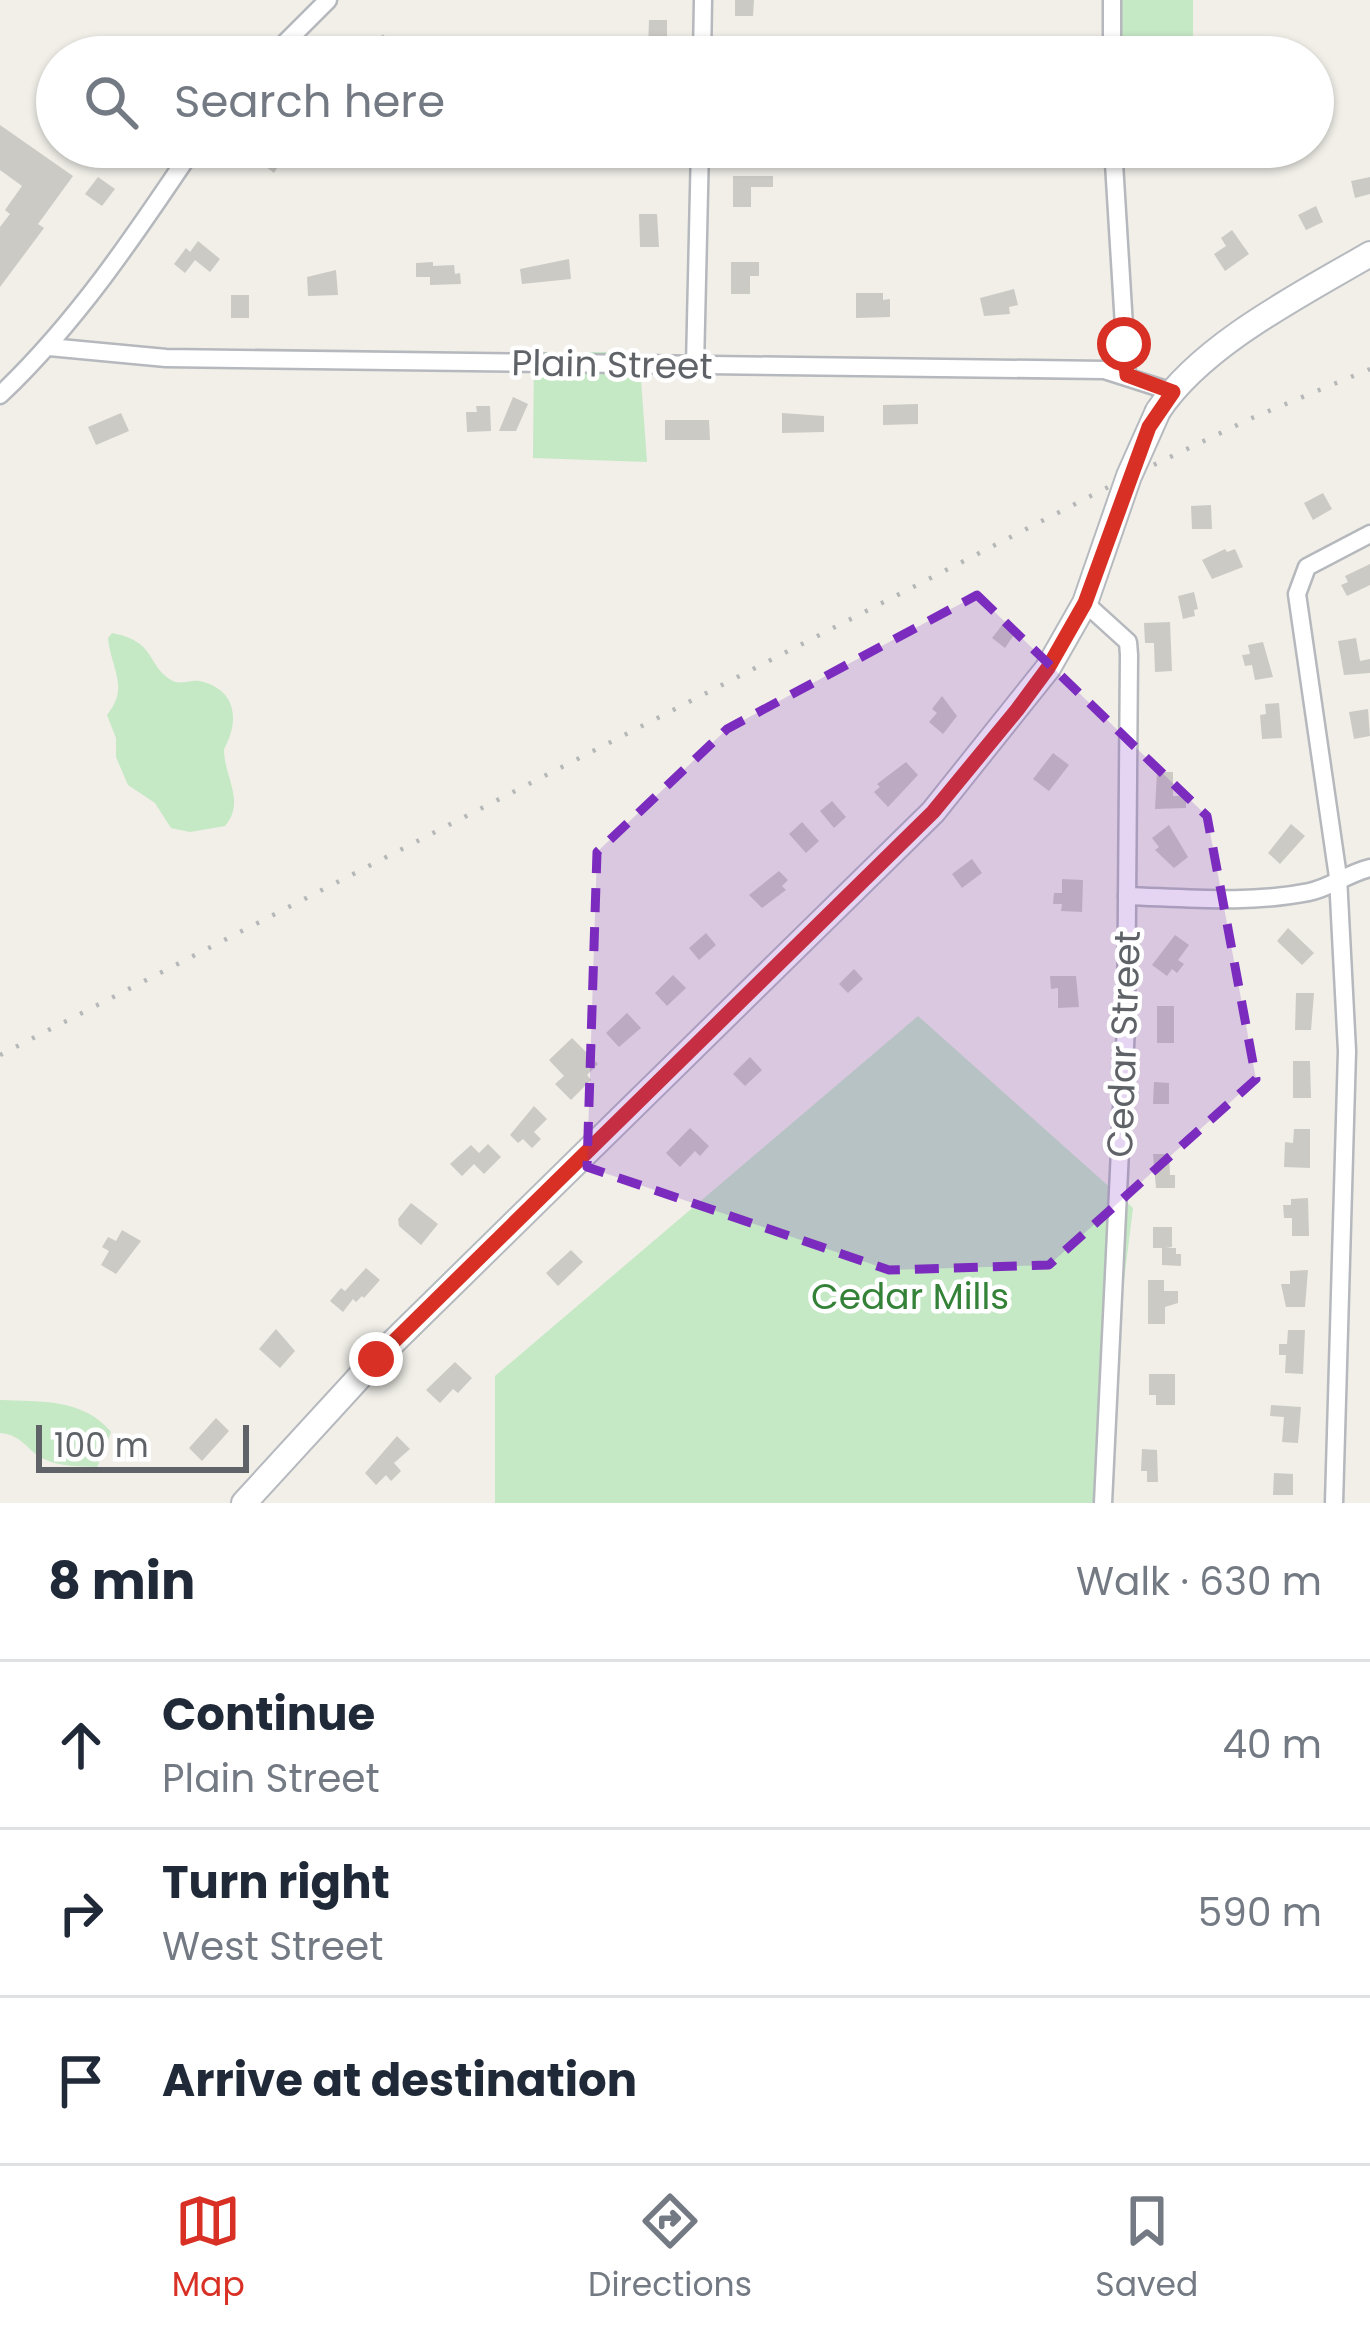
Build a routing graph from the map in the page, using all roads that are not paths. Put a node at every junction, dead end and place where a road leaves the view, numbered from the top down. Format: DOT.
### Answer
graph roads {
  1 [pos="328,0"];
  2 [pos="703,0"];
  3 [pos="1112,0"];
  4 [pos="292,36"];
  5 [pos="702,36"];
  6 [pos="1112,36"];
  7 [pos="180,168"];
  8 [pos="700,168"];
  9 [pos="1114,168"];
  10 [pos="1370,254"];
  11 [pos="49,347"];
  12 [pos="695,365"];
  13 [pos="1127,375"];
  14 [pos="0,395"];
  15 [pos="1166,401"];
  16 [pos="1370,534"];
  17 [pos="1085,603"];
  18 [pos="1370,868"];
  19 [pos="1338,877"];
  20 [pos="1127,896"];
  21 [pos="244,1503"];
  22 [pos="1103,1503"];
  23 [pos="1334,1503"];
  1 -- 4 [label="street"];
  2 -- 5 [label="street"];
  3 -- 6 [label="street"];
  7 -- 11 [label="street"];
  8 -- 12 [label="street"];
  9 -- 13 [label="street"];
  10 -- 15 [label="main road"];
  11 -- 12 [label="street, Plain Street"];
  11 -- 14 [label="street"];
  12 -- 13 [label="street, Plain Street"];
  13 -- 15 [label="street, Plain Street"];
  15 -- 17 [label="main road, bridge"];
  16 -- 19 [label="street"];
  17 -- 20 [label="street, Cedar Street"];
  17 -- 21 [label="main road"];
  18 -- 19 [label="street"];
  19 -- 20 [label="street"];
  19 -- 23 [label="street"];
  20 -- 22 [label="street, Cedar Street"];
}
